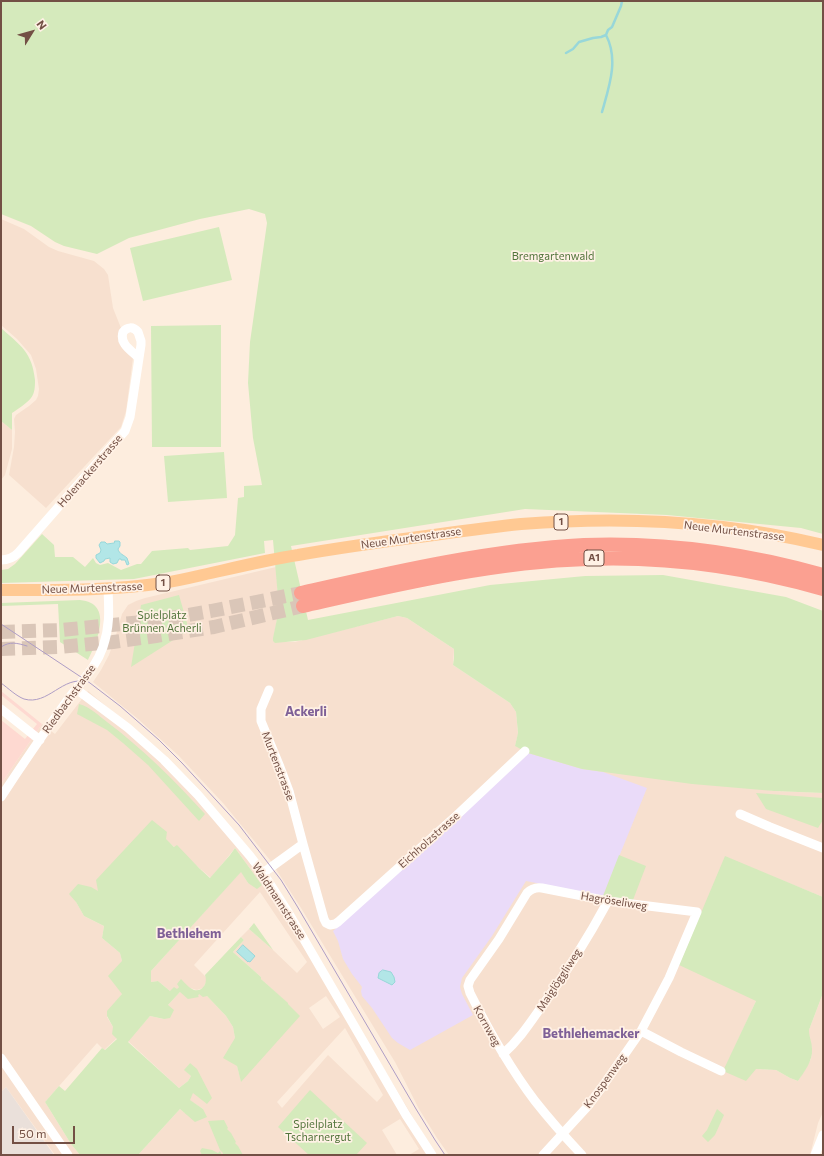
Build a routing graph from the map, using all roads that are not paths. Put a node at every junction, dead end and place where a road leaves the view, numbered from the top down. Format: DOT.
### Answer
graph roads {
  1 [pos="139,358"];
  2 [pos="823,545"];
  3 [pos="1,560"];
  4 [pos="823,575"];
  5 [pos="823,589"];
  6 [pos="1,590"];
  7 [pos="108,590"];
  8 [pos="76,689"];
  9 [pos="268,690"];
  10 [pos="1,709"];
  11 [pos="40,740"];
  12 [pos="525,751"];
  13 [pos="1,797"];
  14 [pos="740,814"];
  15 [pos="303,844"];
  16 [pos="823,848"];
  17 [pos="263,873"];
  18 [pos="531,889"];
  19 [pos="608,901"];
  20 [pos="697,912"];
  21 [pos="330,925"];
  22 [pos="641,1031"];
  23 [pos="503,1054"];
  24 [pos="1,1058"];
  25 [pos="721,1071"];
  26 [pos="563,1134"];
  27 [pos="823,1135"];
  28 [pos="68,1155"];
  29 [pos="432,1155"];
  30 [pos="544,1155"];
  31 [pos="582,1155"];
  32 [pos="815,1155"];
  1 -- 3 [label="street, Holenackerstrasse"];
  2 -- 7 [label="main road, Neue Murtenstrasse / 1"];
  4 -- 5 [label="highway, A1"];
  6 -- 7 [label="main road, Neue Murtenstrasse / 1"];
  7 -- 8 [label="street, Riedbachstrasse"];
  8 -- 11 [label="street, Riedbachstrasse"];
  8 -- 17 [label="street, Waldmannstrasse"];
  9 -- 15 [label="street, Murtenstrasse"];
  10 -- 11 [label="street"];
  11 -- 13 [label="street, Riedbachstrasse"];
  12 -- 21 [label="street, Eichholzstrasse"];
  14 -- 16 [label="street"];
  15 -- 17 [label="street"];
  15 -- 21 [label="street, Murtenstrasse"];
  17 -- 29 [label="street, Waldmannstrasse"];
  18 -- 19 [label="street, Hagröseliweg"];
  18 -- 23 [label="street, Kornweg"];
  19 -- 20 [label="street, Hagröseliweg"];
  19 -- 23 [label="street, Maiglöggliweg"];
  20 -- 22 [label="street, Knospenweg"];
  22 -- 25 [label="street"];
  22 -- 26 [label="street, Knospenweg"];
  23 -- 26 [label="street, Kornweg"];
  24 -- 28 [label="street"];
  26 -- 30 [label="street, Knospenweg"];
  26 -- 31 [label="street, Kornweg"];
  27 -- 32 [label="street"];
}
